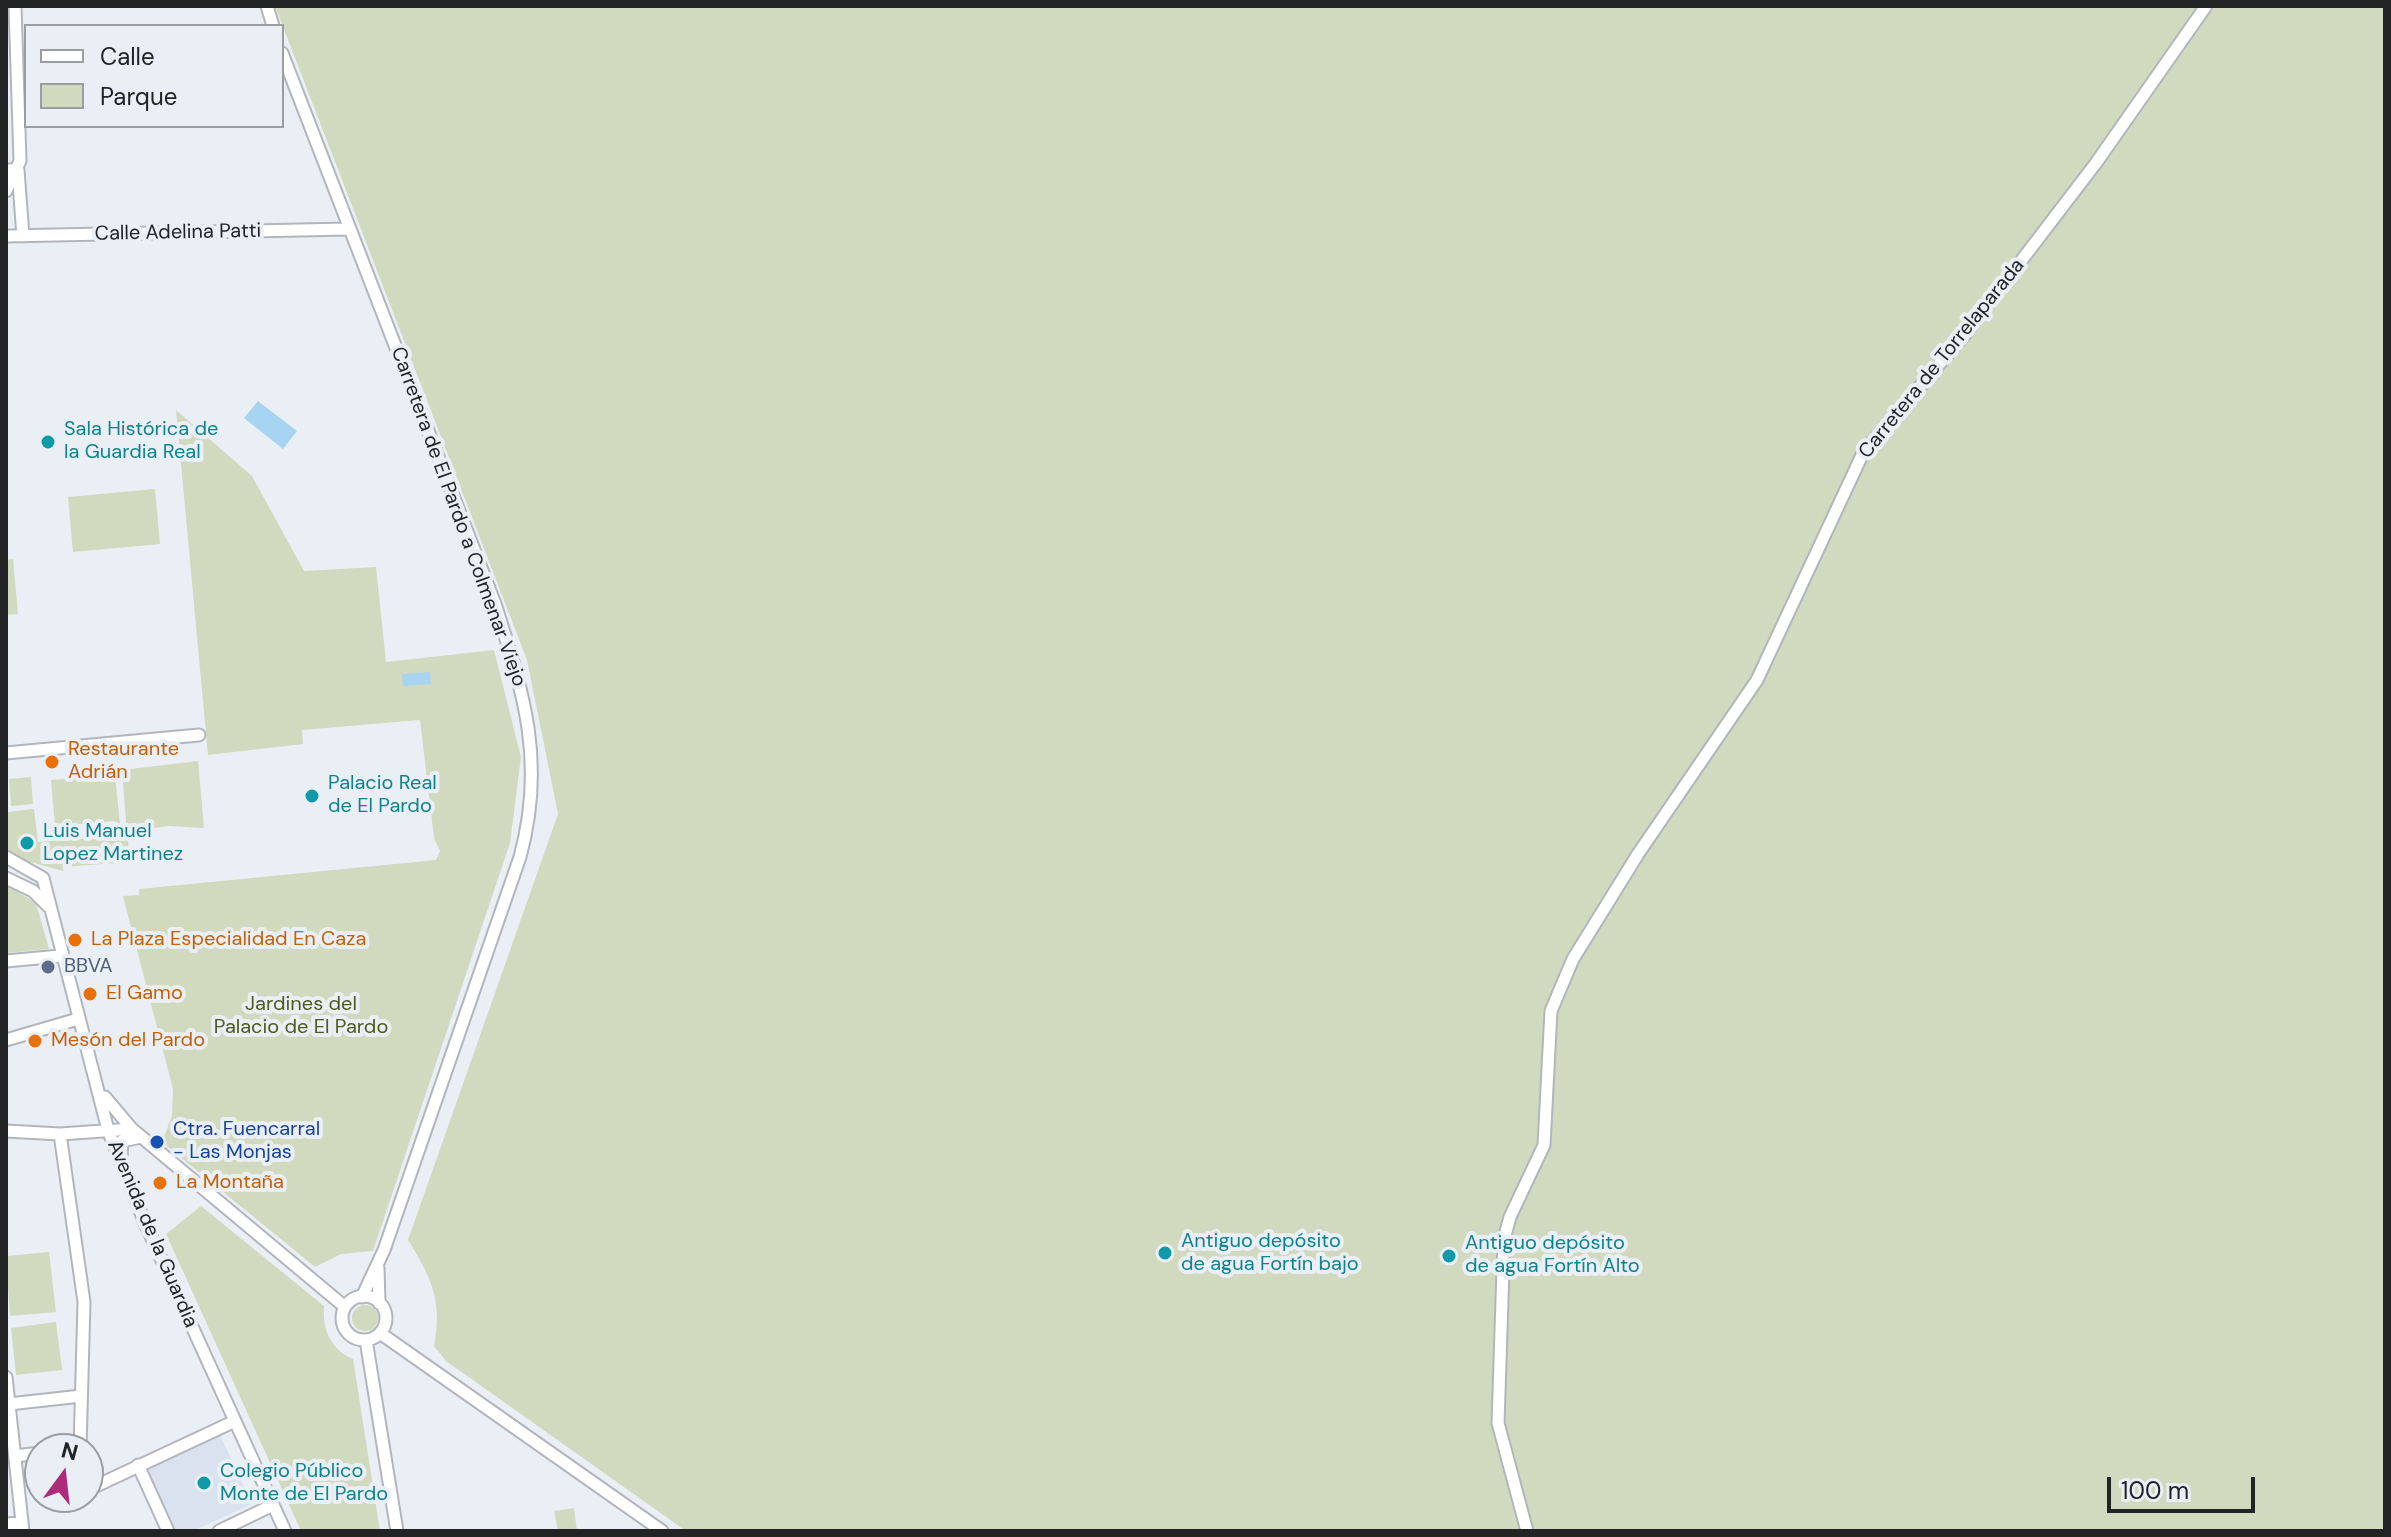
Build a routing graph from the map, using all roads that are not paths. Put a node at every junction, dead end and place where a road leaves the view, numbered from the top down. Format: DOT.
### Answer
graph roads {
  1 [pos="15,6"];
  2 [pos="2206,6"];
  3 [pos="284,58"];
  4 [pos="12,170"];
  5 [pos="6,191"];
  6 [pos="349,229"];
  7 [pos="6,236"];
  8 [pos="23,236"];
  9 [pos="199,735"];
  10 [pos="6,753"];
  11 [pos="6,857"];
  12 [pos="6,878"];
  13 [pos="33,891"];
  14 [pos="47,892"];
  15 [pos="48,906"];
  16 [pos="60,956"];
  17 [pos="6,961"];
  18 [pos="78,1019"];
  19 [pos="6,1040"];
  20 [pos="98,1084"];
  21 [pos="112,1110"];
  22 [pos="108,1130"];
  23 [pos="6,1131"];
  24 [pos="136,1133"];
  25 [pos="61,1140"];
  26 [pos="121,1166"];
  27 [pos="379,1264"];
  28 [pos="362,1297"];
  29 [pos="379,1303"];
  30 [pos="345,1307"];
  31 [pos="380,1333"];
  32 [pos="366,1340"];
  33 [pos="6,1377"];
  34 [pos="81,1396"];
  35 [pos="9,1404"];
  36 [pos="8,1420"];
  37 [pos="235,1421"];
  38 [pos="80,1433"];
  39 [pos="24,1455"];
  40 [pos="15,1456"];
  41 [pos="138,1465"];
  42 [pos="104,1481"];
  43 [pos="273,1505"];
  44 [pos="6,1524"];
  45 [pos="23,1527"];
  46 [pos="168,1531"];
  47 [pos="219,1531"];
  48 [pos="285,1531"];
  49 [pos="397,1531"];
  50 [pos="662,1531"];
  51 [pos="1527,1531"];
  1 -- 4 [label="street"];
  2 -- 51 [label="street, Carretera de Torrelaparada"];
  3 -- 6 [label="street, Carretera de El Pardo a Colmenar Viejo"];
  4 -- 5 [label="street"];
  4 -- 8 [label="street"];
  6 -- 8 [label="street, Calle Adelina Patti"];
  6 -- 27 [label="street, Carretera de El Pardo a Colmenar Viejo"];
  7 -- 8 [label="street, Calle Adelina Patti"];
  9 -- 10 [label="street"];
  11 -- 14 [label="street, Avenida de la Guardia"];
  12 -- 13 [label="street"];
  13 -- 14 [label="street"];
  13 -- 15 [label="street"];
  14 -- 15 [label="street, Avenida de la Guardia"];
  15 -- 16 [label="street, Avenida de la Guardia"];
  16 -- 17 [label="street"];
  16 -- 18 [label="street, Avenida de la Guardia"];
  18 -- 19 [label="street"];
  18 -- 20 [label="street, Avenida de la Guardia"];
  20 -- 21 [label="street"];
  20 -- 22 [label="street, Avenida de la Guardia"];
  21 -- 22 [label="street"];
  21 -- 24 [label="street"];
  22 -- 24 [label="street"];
  22 -- 25 [label="street"];
  22 -- 26 [label="street, Avenida de la Guardia"];
  23 -- 25 [label="street"];
  24 -- 26 [label="street"];
  24 -- 30 [label="street"];
  25 -- 34 [label="street"];
  26 -- 37 [label="street, Avenida de la Guardia"];
  27 -- 28 [label="street"];
  27 -- 29 [label="street"];
  28 -- 29 [label="street"];
  28 -- 30 [label="street"];
  29 -- 31 [label="street"];
  30 -- 32 [label="street"];
  31 -- 32 [label="street"];
  31 -- 50 [label="street"];
  32 -- 49 [label="street"];
  33 -- 35 [label="street"];
  34 -- 35 [label="street"];
  34 -- 38 [label="street"];
  35 -- 36 [label="street"];
  36 -- 40 [label="street"];
  37 -- 41 [label="street"];
  37 -- 43 [label="street, Avenida de la Guardia"];
  39 -- 40 [label="street"];
  40 -- 45 [label="street"];
  41 -- 42 [label="street"];
  41 -- 46 [label="street"];
  43 -- 47 [label="street"];
  43 -- 48 [label="street, Avenida de la Guardia"];
  44 -- 45 [label="street"];
}
